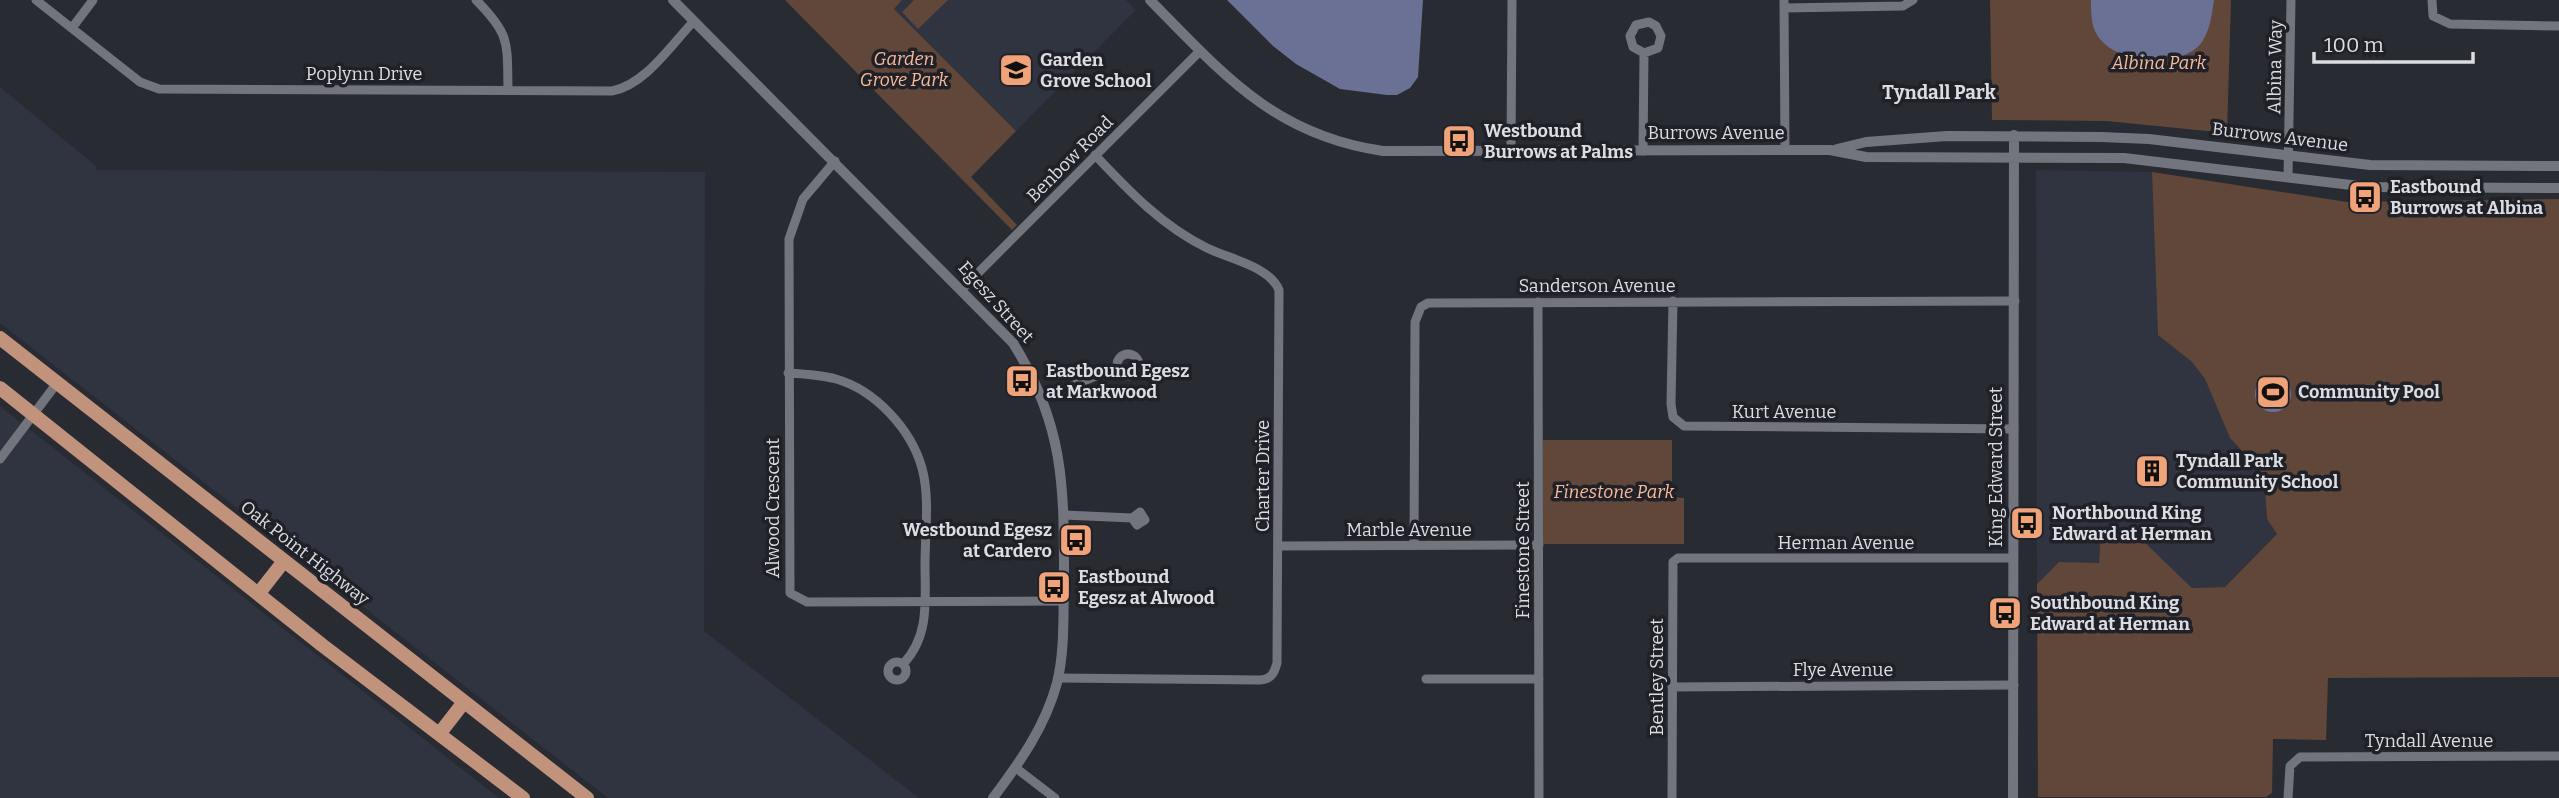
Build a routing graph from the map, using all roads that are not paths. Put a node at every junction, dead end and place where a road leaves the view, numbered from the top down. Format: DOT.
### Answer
graph roads {
  1 [pos="36,0"];
  2 [pos="93,0"];
  3 [pos="476,0"];
  4 [pos="673,0"];
  5 [pos="1150,0"];
  6 [pos="1512,0"];
  7 [pos="1913,0"];
  8 [pos="2291,0"];
  9 [pos="2432,0"];
  10 [pos="1784,4"];
  11 [pos="694,21"];
  12 [pos="2559,26"];
  13 [pos="72,28"];
  14 [pos="1200,51"];
  15 [pos="1644,53"];
  16 [pos="508,90"];
  17 [pos="2014,135"];
  18 [pos="1643,150"];
  19 [pos="1785,150"];
  20 [pos="1830,150"];
  21 [pos="1511,151"];
  22 [pos="1095,155"];
  23 [pos="2289,155"];
  24 [pos="2014,159"];
  25 [pos="835,161"];
  26 [pos="2559,166"];
  27 [pos="2288,177"];
  28 [pos="2559,188"];
  29 [pos="962,289"];
  30 [pos="1673,301"];
  31 [pos="2015,301"];
  32 [pos="1538,302"];
  33 [pos="0,338"];
  34 [pos="1117,368"];
  35 [pos="788,373"];
  36 [pos="57,383"];
  37 [pos="0,388"];
  38 [pos="1043,398"];
  39 [pos="34,414"];
  40 [pos="2014,429"];
  41 [pos="0,459"];
  42 [pos="1064,515"];
  43 [pos="1132,518"];
  44 [pos="1414,545"];
  45 [pos="1539,545"];
  46 [pos="1279,546"];
  47 [pos="1678,558"];
  48 [pos="2013,558"];
  49 [pos="284,561"];
  50 [pos="259,593"];
  51 [pos="1063,601"];
  52 [pos="925,603"];
  53 [pos="904,664"];
  54 [pos="1058,678"];
  55 [pos="1426,679"];
  56 [pos="1539,679"];
  57 [pos="2014,685"];
  58 [pos="1672,687"];
  59 [pos="464,702"];
  60 [pos="440,733"];
  61 [pos="2559,756"];
  62 [pos="1016,768"];
  63 [pos="523,798"];
  64 [pos="587,798"];
  65 [pos="993,798"];
  66 [pos="1055,798"];
  67 [pos="1539,798"];
  68 [pos="1672,798"];
  69 [pos="2013,798"];
  70 [pos="2288,798"];
  1 -- 13 [label="street, Poplynn Drive"];
  2 -- 13 [label="street"];
  3 -- 16 [label="street"];
  4 -- 11 [label="street, Egesz Street"];
  5 -- 14 [label="street, Burrows Avenue"];
  6 -- 21 [label="street"];
  7 -- 10 [label="street"];
  8 -- 23 [label="street, Albina Way"];
  9 -- 12 [label="street"];
  10 -- 19 [label="street"];
  11 -- 16 [label="street, Poplynn Drive"];
  11 -- 25 [label="street, Egesz Street"];
  13 -- 16 [label="street, Poplynn Drive"];
  14 -- 21 [label="street, Burrows Avenue"];
  14 -- 22 [label="street, Benbow Road"];
  15 -- 18 [label="street"];
  17 -- 20 [label="street, Burrows Avenue"];
  17 -- 23 [label="street, Burrows Avenue"];
  17 -- 24 [label="street, King Edward Street"];
  18 -- 19 [label="street, Burrows Avenue"];
  18 -- 21 [label="street, Burrows Avenue"];
  19 -- 20 [label="street, Burrows Avenue"];
  20 -- 24 [label="street, Burrows Avenue"];
  22 -- 29 [label="street, Benbow Road"];
  22 -- 46 [label="street, Charter Drive"];
  23 -- 26 [label="street, Burrows Avenue"];
  23 -- 27 [label="street, Albina Way"];
  24 -- 27 [label="street, Burrows Avenue"];
  24 -- 31 [label="street, King Edward Street"];
  25 -- 29 [label="street, Egesz Street"];
  25 -- 35 [label="street, Alwood Crescent"];
  27 -- 28 [label="street, Burrows Avenue"];
  29 -- 38 [label="street, Egesz Street"];
  30 -- 31 [label="street, Sanderson Avenue"];
  30 -- 32 [label="street, Sanderson Avenue"];
  30 -- 40 [label="street, Kurt Avenue"];
  31 -- 40 [label="street, King Edward Street"];
  32 -- 44 [label="street, Sanderson Avenue"];
  32 -- 45 [label="street, Finestone Street"];
  33 -- 36 [label="main road, Oak Point Highway"];
  34 -- 38 [label="street"];
  35 -- 52 [label="street"];
  35 -- 52 [label="street, Alwood Crescent"];
  36 -- 39 [label="street"];
  36 -- 49 [label="main road, Oak Point Highway"];
  37 -- 39 [label="main road"];
  38 -- 42 [label="street, Egesz Street"];
  39 -- 41 [label="street"];
  39 -- 50 [label="main road"];
  40 -- 48 [label="street, King Edward Street"];
  42 -- 43 [label="street"];
  42 -- 51 [label="street, Egesz Street"];
  44 -- 45 [label="street, Marble Avenue"];
  44 -- 46 [label="street, Marble Avenue"];
  45 -- 56 [label="street, Finestone Street"];
  46 -- 54 [label="street, Charter Drive"];
  47 -- 48 [label="street, Herman Avenue"];
  47 -- 58 [label="street, Bentley Street"];
  48 -- 57 [label="street, King Edward Street"];
  49 -- 50 [label="main road"];
  49 -- 59 [label="main road, Oak Point Highway"];
  50 -- 60 [label="main road"];
  51 -- 52 [label="street, Alwood Crescent"];
  51 -- 54 [label="street, Egesz Street"];
  52 -- 53 [label="street"];
  54 -- 62 [label="street, Egesz Street"];
  55 -- 56 [label="street"];
  56 -- 67 [label="street, Finestone Street"];
  57 -- 58 [label="street, Flye Avenue"];
  57 -- 69 [label="street, King Edward Street"];
  58 -- 68 [label="street, Bentley Street"];
  59 -- 60 [label="main road"];
  59 -- 64 [label="main road, Oak Point Highway"];
  60 -- 63 [label="main road"];
  61 -- 70 [label="street, Tyndall Avenue"];
  62 -- 65 [label="street, Egesz Street"];
  62 -- 66 [label="street"];
}
